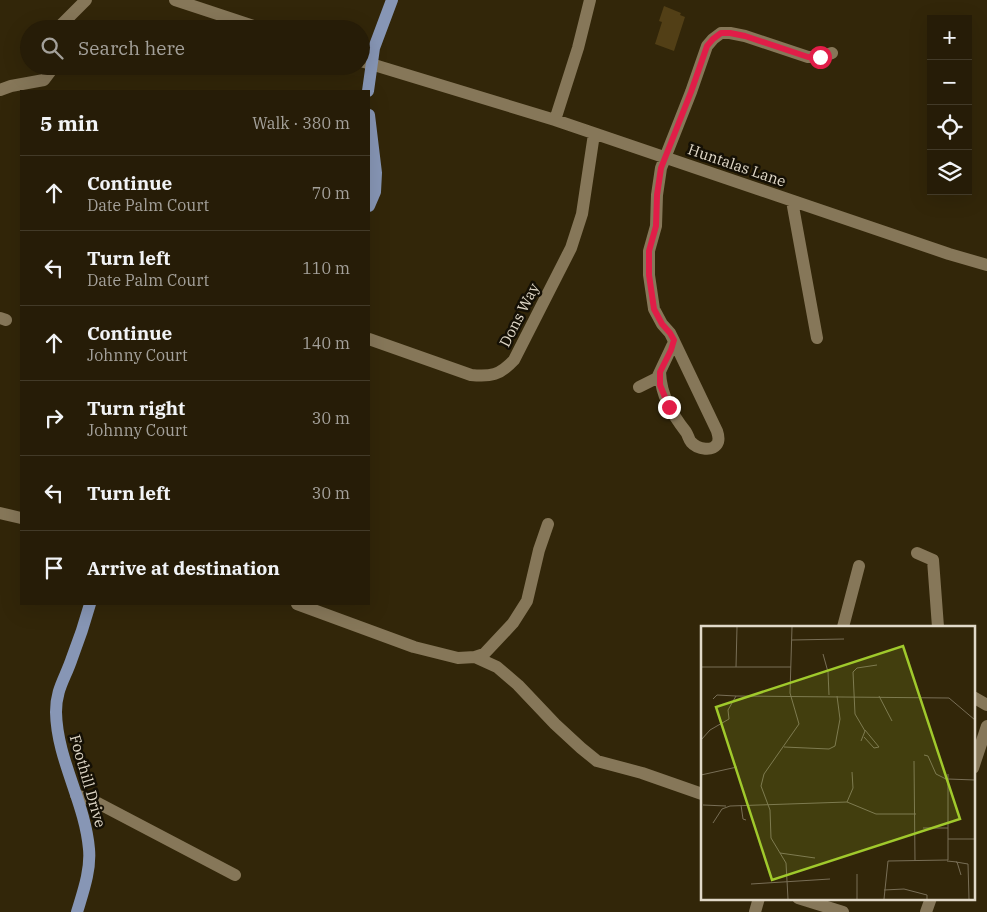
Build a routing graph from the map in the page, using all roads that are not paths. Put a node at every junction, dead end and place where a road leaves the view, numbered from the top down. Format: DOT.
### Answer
graph roads {
  1 [pos="86,0"];
  2 [pos="175,0"];
  3 [pos="392,0"];
  4 [pos="590,0"];
  5 [pos="65,20"];
  6 [pos="236,20"];
  7 [pos="832,53"];
  8 [pos="370,56"];
  9 [pos="370,64"];
  10 [pos="48,75"];
  11 [pos="367,75"];
  12 [pos="0,90"];
  13 [pos="368,90"];
  14 [pos="555,120"];
  15 [pos="370,123"];
  16 [pos="594,134"];
  17 [pos="666,158"];
  18 [pos="792,201"];
  19 [pos="370,204"];
  20 [pos="987,265"];
  21 [pos="817,338"];
  22 [pos="370,339"];
  23 [pos="674,340"];
  24 [pos="660,372"];
  25 [pos="640,387"];
  26 [pos="0,514"];
  27 [pos="20,518"];
  28 [pos="548,524"];
  29 [pos="916,553"];
  30 [pos="859,566"];
  31 [pos="90,605"];
  32 [pos="300,605"];
  33 [pos="843,626"];
  34 [pos="938,626"];
  35 [pos="475,657"];
  36 [pos="974,697"];
  37 [pos="987,705"];
  38 [pos="987,726"];
  39 [pos="974,765"];
  40 [pos="701,794"];
  41 [pos="76,795"];
  42 [pos="235,875"];
  43 [pos="805,900"];
  44 [pos="930,900"];
  45 [pos="78,912"];
  46 [pos="844,912"];
  47 [pos="926,912"];
  1 -- 5 [label="street"];
  2 -- 6 [label="street"];
  3 -- 8 [label="main road"];
  4 -- 14 [label="street"];
  7 -- 17 [label="street"];
  9 -- 14 [label="street, Huntalas Lane"];
  10 -- 12 [label="street"];
  11 -- 13 [label="main road"];
  14 -- 16 [label="street, Huntalas Lane"];
  15 -- 19 [label="main road"];
  16 -- 17 [label="street, Huntalas Lane"];
  16 -- 22 [label="street, Dons Way"];
  17 -- 18 [label="street, Huntalas Lane"];
  17 -- 23 [label="street"];
  18 -- 20 [label="street, Huntalas Lane"];
  18 -- 21 [label="street"];
  23 -- 24 [label="street"];
  23 -- 24 [label="street"];
  24 -- 25 [label="street"];
  26 -- 27 [label="street"];
  28 -- 35 [label="street"];
  29 -- 34 [label="street"];
  30 -- 33 [label="street"];
  31 -- 41 [label="main road, Foothill Drive"];
  32 -- 35 [label="street"];
  35 -- 40 [label="street"];
  36 -- 37 [label="street"];
  38 -- 39 [label="street"];
  41 -- 42 [label="street"];
  41 -- 45 [label="main road, Foothill Drive"];
  43 -- 46 [label="street"];
  44 -- 47 [label="street"];
}
